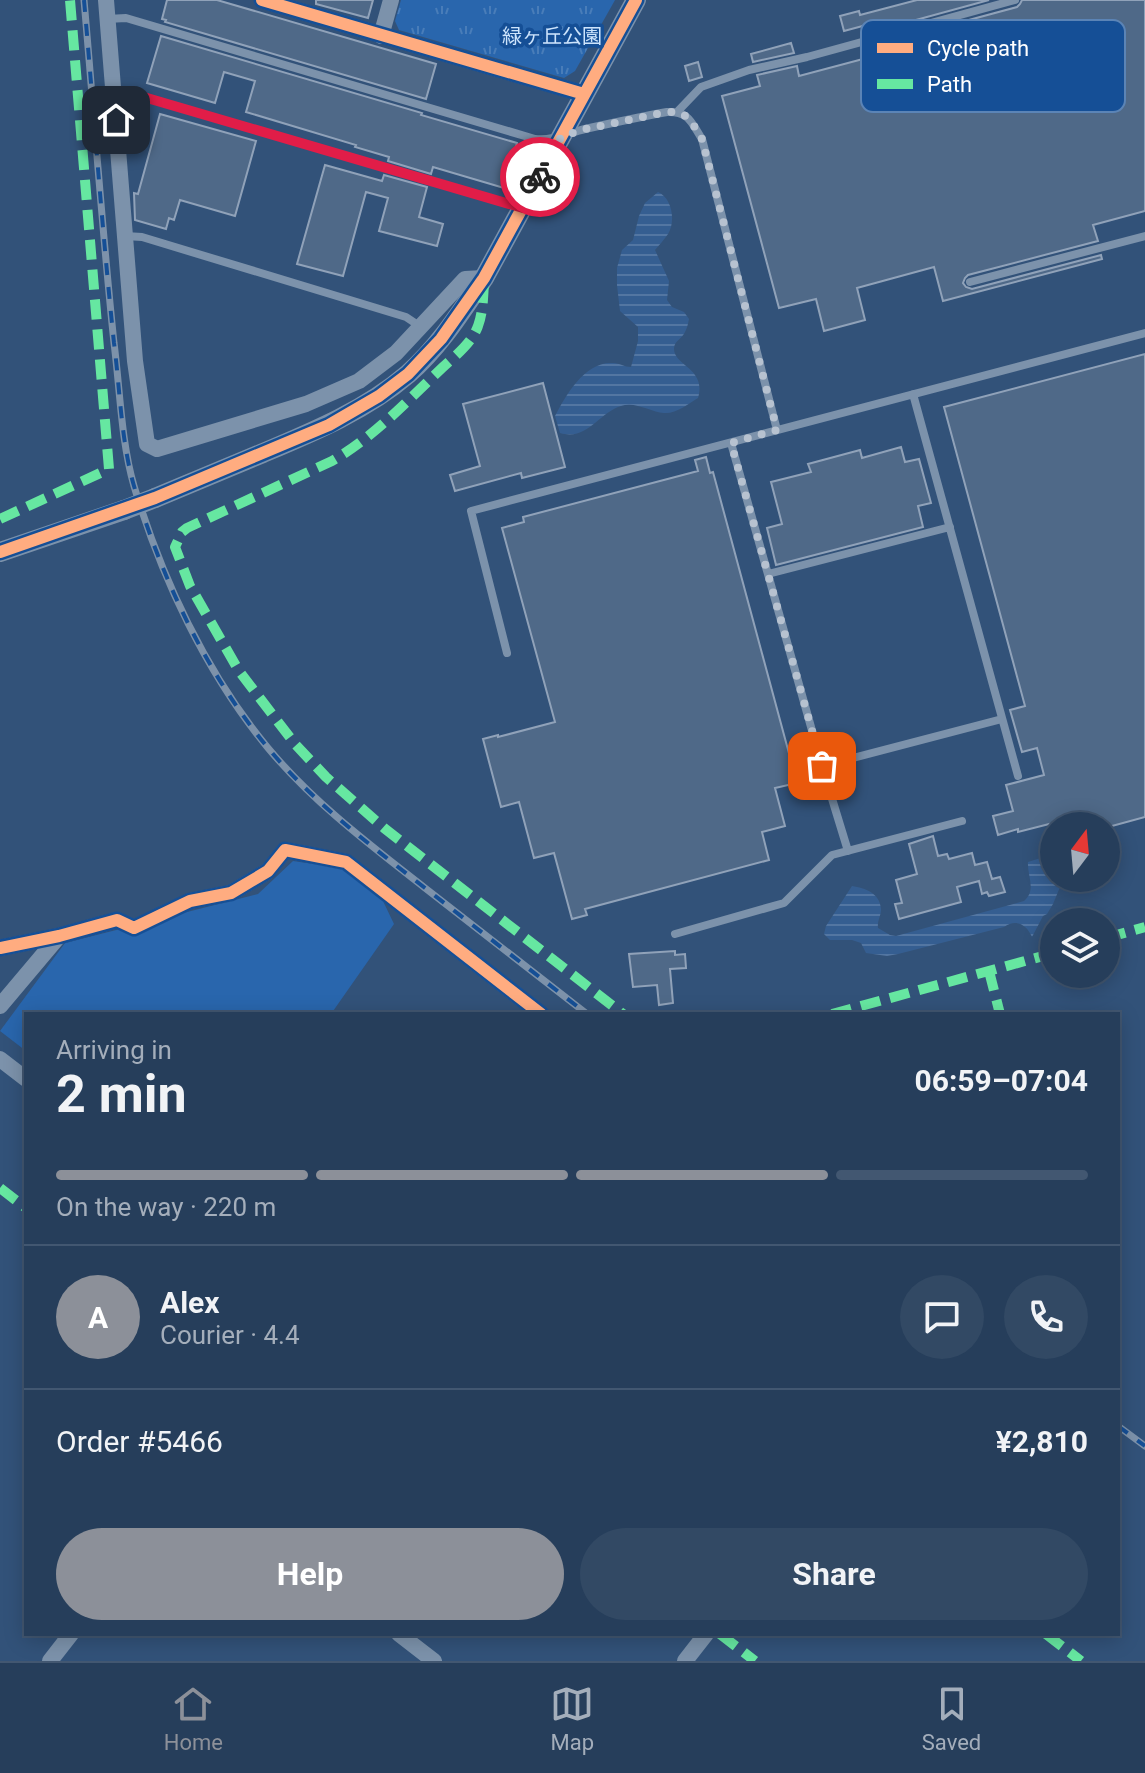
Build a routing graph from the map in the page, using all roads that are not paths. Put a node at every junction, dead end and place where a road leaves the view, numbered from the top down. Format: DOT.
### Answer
graph roads {
  1 [pos="106,0"];
  2 [pos="262,0"];
  3 [pos="391,0"];
  4 [pos="636,0"];
  5 [pos="1015,0"];
  6 [pos="107,19"];
  7 [pos="942,20"];
  8 [pos="381,36"];
  9 [pos="861,42"];
  10 [pos="114,91"];
  11 [pos="584,94"];
  12 [pos="678,111"];
  13 [pos="561,137"];
  14 [pos="523,208"];
  15 [pos="125,236"];
  16 [pos="1145,236"];
  17 [pos="484,278"];
  18 [pos="970,282"];
  19 [pos="421,327"];
  20 [pos="1145,333"];
  21 [pos="913,394"];
  22 [pos="777,430"];
  23 [pos="731,443"];
  24 [pos="950,527"];
  25 [pos="0,552"];
  26 [pos="768,574"];
  27 [pos="507,653"];
  28 [pos="1002,719"];
  29 [pos="822,766"];
  30 [pos="1018,776"];
  31 [pos="962,821"];
  32 [pos="848,851"];
  33 [pos="675,934"];
  34 [pos="59,936"];
  35 [pos="0,948"];
  36 [pos="0,1006"];
  37 [pos="538,1012"];
  38 [pos="0,1059"];
  39 [pos="24,1077"];
  40 [pos="69,1636"];
  41 [pos="402,1636"];
  42 [pos="704,1636"];
  43 [pos="50,1661"];
  44 [pos="434,1661"];
  45 [pos="685,1661"];
  1 -- 6 [label="street"];
  2 -- 8 [label="street"];
  3 -- 8 [label="street"];
  4 -- 11 [label="street"];
  5 -- 7 [label="lane"];
  6 -- 10 [label="street"];
  6 -- 13 [label="lane"];
  8 -- 11 [label="street"];
  9 -- 12 [label="lane"];
  10 -- 14 [label="lane"];
  10 -- 15 [label="street"];
  11 -- 13 [label="street"];
  12 -- 13 [label="lane"];
  12 -- 22 [label="lane"];
  13 -- 14 [label="street"];
  14 -- 17 [label="street"];
  15 -- 19 [label="lane"];
  15 -- 19 [label="street"];
  16 -- 18 [label="lane"];
  17 -- 19 [label="street"];
  17 -- 25 [label="street, bridge"];
  20 -- 21 [label="lane"];
  21 -- 22 [label="lane"];
  21 -- 24 [label="lane"];
  22 -- 23 [label="lane"];
  23 -- 26 [label="lane"];
  23 -- 27 [label="lane"];
  24 -- 26 [label="lane"];
  24 -- 28 [label="lane"];
  26 -- 29 [label="lane"];
  28 -- 29 [label="lane"];
  28 -- 30 [label="lane"];
  29 -- 32 [label="lane"];
  31 -- 32 [label="lane"];
  32 -- 33 [label="lane"];
  34 -- 35 [label="street"];
  34 -- 36 [label="street"];
  34 -- 37 [label="street"];
  38 -- 39 [label="street"];
  40 -- 43 [label="street"];
  41 -- 44 [label="street"];
  42 -- 45 [label="street"];
}
